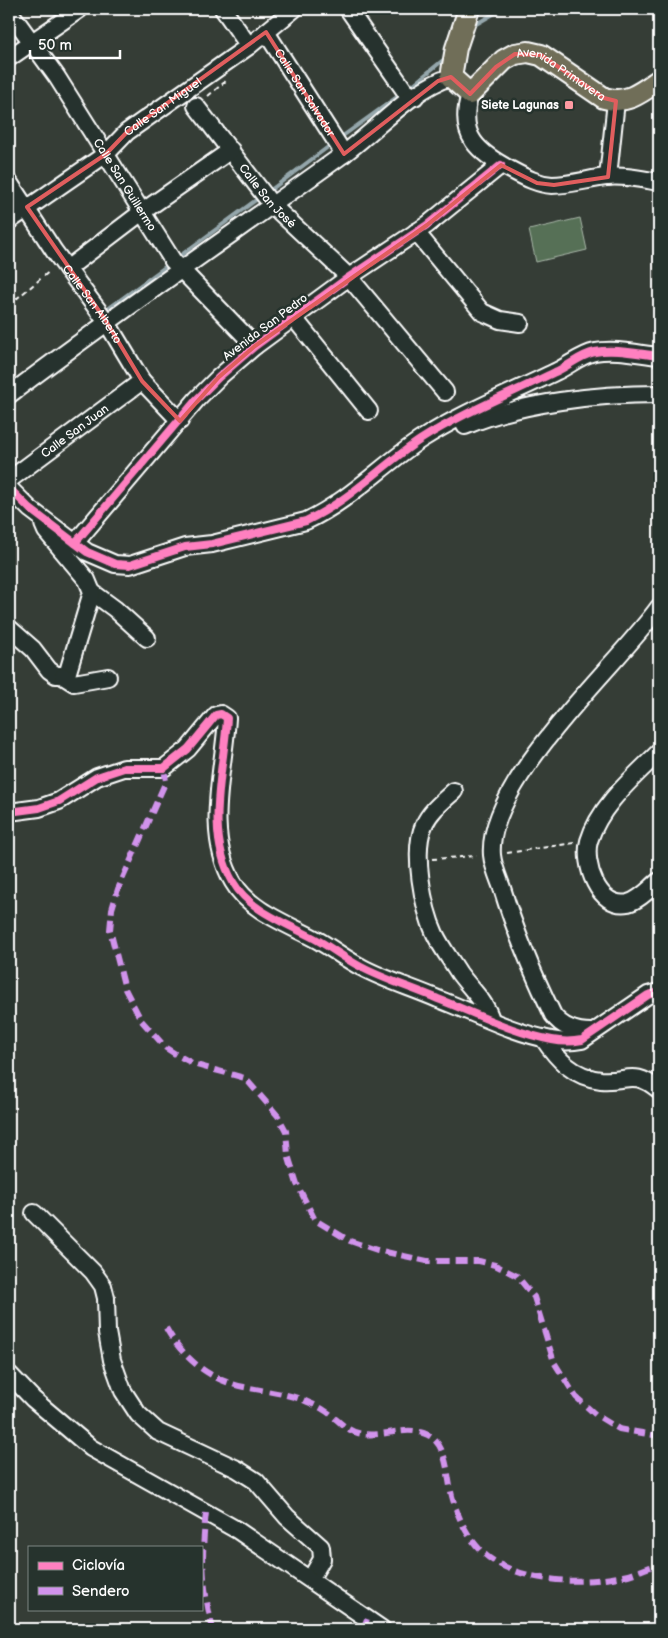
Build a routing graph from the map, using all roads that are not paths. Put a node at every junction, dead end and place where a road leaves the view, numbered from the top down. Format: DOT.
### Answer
graph roads {
  1 [pos="80,9"];
  2 [pos="224,9"];
  3 [pos="294,9"];
  4 [pos="348,9"];
  5 [pos="469,9"];
  6 [pos="9,11"];
  7 [pos="266,32"];
  8 [pos="33,42"];
  9 [pos="249,46"];
  10 [pos="9,58"];
  11 [pos="451,77"];
  12 [pos="659,80"];
  13 [pos="470,94"];
  14 [pos="415,97"];
  15 [pos="616,101"];
  16 [pos="196,106"];
  17 [pos="231,150"];
  18 [pos="106,154"];
  19 [pos="344,154"];
  20 [pos="501,165"];
  21 [pos="608,177"];
  22 [pos="9,182"];
  23 [pos="659,182"];
  24 [pos="272,205"];
  25 [pos="27,207"];
  26 [pos="142,212"];
  27 [pos="9,220"];
  28 [pos="416,232"];
  29 [pos="65,265"];
  30 [pos="179,268"];
  31 [pos="349,277"];
  32 [pos="294,318"];
  33 [pos="106,321"];
  34 [pos="520,323"];
  35 [pos="255,346"];
  36 [pos="659,356"];
  37 [pos="142,381"];
  38 [pos="445,392"];
  39 [pos="659,394"];
  40 [pos="9,395"];
  41 [pos="369,411"];
  42 [pos="180,421"];
  43 [pos="421,440"];
  44 [pos="9,480"];
  45 [pos="9,488"];
  46 [pos="43,519"];
  47 [pos="75,543"];
  48 [pos="92,592"];
  49 [pos="659,607"];
  50 [pos="9,628"];
  51 [pos="147,638"];
  52 [pos="63,676"];
  53 [pos="108,677"];
  54 [pos="659,752"];
  55 [pos="454,791"];
  56 [pos="9,812"];
  57 [pos="659,882"];
  58 [pos="659,992"];
  59 [pos="491,1020"];
  60 [pos="591,1032"];
  61 [pos="543,1038"];
  62 [pos="659,1090"];
  63 [pos="34,1213"];
  64 [pos="9,1374"];
  65 [pos="310,1578"];
  66 [pos="382,1629"];
  1 -- 8 [label="street"];
  2 -- 9 [label="street"];
  3 -- 7 [label="street, Calle San Miguel"];
  4 -- 14 [label="street"];
  5 -- 11 [label="main road"];
  6 -- 8 [label="street, Calle San Guillermo"];
  7 -- 9 [label="street, Calle San Miguel"];
  7 -- 19 [label="street, Calle San Salvador"];
  8 -- 10 [label="street"];
  8 -- 18 [label="street, Calle San Guillermo"];
  9 -- 18 [label="street, Calle San Miguel"];
  11 -- 13 [label="main road"];
  11 -- 14 [label="street"];
  12 -- 15 [label="main road, Avenida Primavera"];
  13 -- 15 [label="main road, Avenida Primavera"];
  13 -- 20 [label="street"];
  14 -- 19 [label="street"];
  15 -- 21 [label="street"];
  16 -- 17 [label="street, Calle San José"];
  17 -- 24 [label="street, Calle San José"];
  17 -- 26 [label="street"];
  18 -- 25 [label="street, Calle San Miguel"];
  18 -- 26 [label="street, Calle San Guillermo"];
  19 -- 24 [label="street"];
  20 -- 21 [label="street"];
  20 -- 28 [label="street, Avenida San Pedro"];
  21 -- 23 [label="street"];
  22 -- 25 [label="street, Calle San Alberto"];
  24 -- 30 [label="street"];
  24 -- 31 [label="street, Calle San José"];
  25 -- 27 [label="street, Calle San Miguel"];
  25 -- 29 [label="street, Calle San Alberto"];
  26 -- 29 [label="street"];
  26 -- 30 [label="street, Calle San Guillermo"];
  28 -- 31 [label="street, Avenida San Pedro"];
  28 -- 34 [label="street"];
  29 -- 33 [label="street, Calle San Alberto"];
  30 -- 33 [label="street"];
  30 -- 35 [label="street, Calle San Guillermo"];
  31 -- 32 [label="street, Avenida San Pedro"];
  31 -- 38 [label="street, Calle San José"];
  32 -- 35 [label="street, Avenida San Pedro"];
  32 -- 41 [label="street"];
  33 -- 37 [label="street, Calle San Alberto"];
  33 -- 40 [label="street"];
  35 -- 42 [label="street, Avenida San Pedro"];
  36 -- 43 [label="street"];
  37 -- 42 [label="street, Calle San Alberto"];
  37 -- 44 [label="street, Calle San Juan"];
  39 -- 43 [label="street"];
  42 -- 47 [label="street, Avenida San Pedro"];
  43 -- 47 [label="street"];
  45 -- 46 [label="street"];
  46 -- 47 [label="street"];
  46 -- 48 [label="street"];
  48 -- 51 [label="street"];
  48 -- 52 [label="street"];
  49 -- 60 [label="street"];
  50 -- 52 [label="street"];
  52 -- 53 [label="street"];
  54 -- 57 [label="street"];
  55 -- 59 [label="street"];
  56 -- 59 [label="street"];
  58 -- 60 [label="street"];
  59 -- 61 [label="street"];
  60 -- 61 [label="street"];
  61 -- 62 [label="street"];
  63 -- 65 [label="street"];
  64 -- 65 [label="street"];
  65 -- 66 [label="street"];
}
